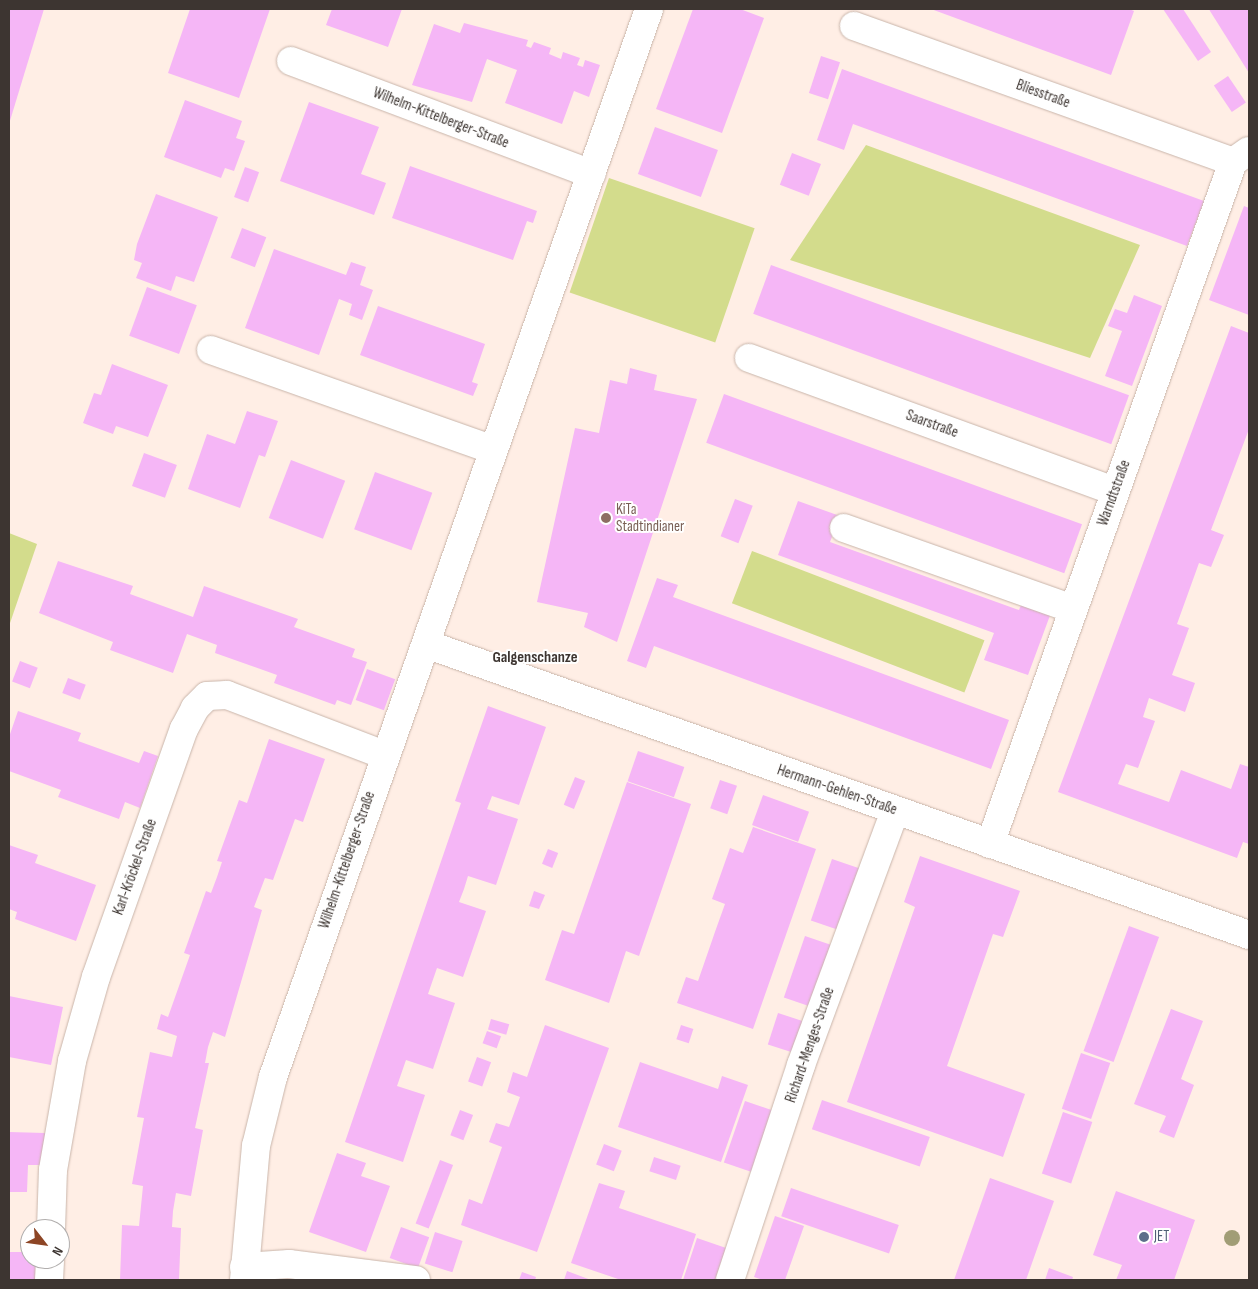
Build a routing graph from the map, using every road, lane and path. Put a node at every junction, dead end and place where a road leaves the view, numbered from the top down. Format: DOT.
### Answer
graph roads {
  1 [pos="649,9"];
  2 [pos="854,26"];
  3 [pos="291,61"];
  4 [pos="1241,157"];
  5 [pos="591,174"];
  6 [pos="211,350"];
  7 [pos="749,358"];
  8 [pos="491,449"];
  9 [pos="1115,491"];
  10 [pos="844,528"];
  11 [pos="1073,609"];
  12 [pos="426,644"];
  13 [pos="384,755"];
  14 [pos="895,810"];
  15 [pos="990,844"];
  16 [pos="1249,935"];
  17 [pos="51,1219"];
  18 [pos="244,1274"];
  19 [pos="416,1280"];
  20 [pos="730,1280"];
  1 -- 5 [label="street, Wilhelm-Kittelberger-Straße"];
  2 -- 4 [label="street, Bliesstraße"];
  3 -- 5 [label="street, Wilhelm-Kittelberger-Straße"];
  4 -- 9 [label="street, Warndtstraße"];
  5 -- 8 [label="street, Wilhelm-Kittelberger-Straße"];
  6 -- 8 [label="street"];
  7 -- 9 [label="street, Saarstraße"];
  8 -- 12 [label="street, Wilhelm-Kittelberger-Straße"];
  9 -- 11 [label="street, Warndtstraße"];
  10 -- 11 [label="street"];
  11 -- 15 [label="street, Warndtstraße"];
  12 -- 13 [label="street, Wilhelm-Kittelberger-Straße"];
  12 -- 14 [label="street, Hermann-Gehlen-Straße"];
  13 -- 17 [label="street, Karl-Kröckel-Straße"];
  13 -- 18 [label="street, Wilhelm-Kittelberger-Straße"];
  14 -- 15 [label="street, Hermann-Gehlen-Straße"];
  14 -- 20 [label="street, Richard-Menges-Straße"];
  15 -- 16 [label="street, Hermann-Gehlen-Straße"];
  18 -- 19 [label="street"];
}
